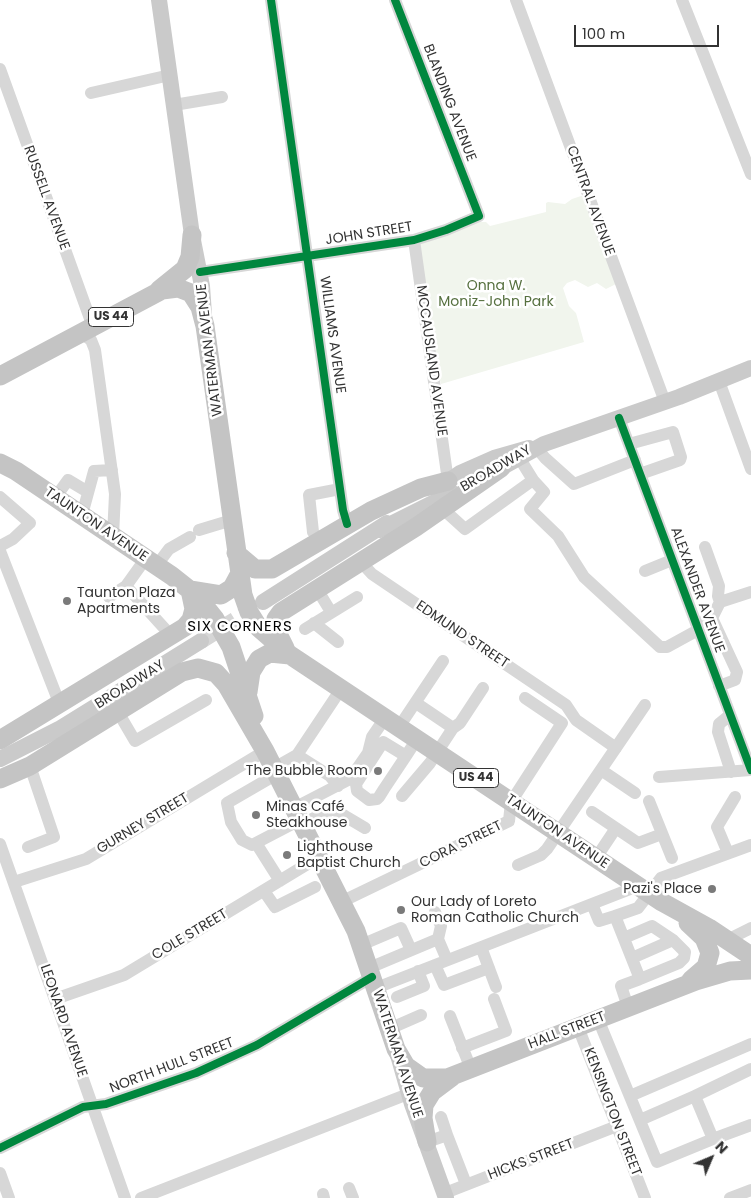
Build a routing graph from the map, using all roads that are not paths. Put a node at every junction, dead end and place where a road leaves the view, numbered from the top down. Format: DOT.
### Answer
graph roads {
  1 [pos="159,0"];
  2 [pos="271,0"];
  3 [pos="395,0"];
  4 [pos="516,0"];
  5 [pos="682,0"];
  6 [pos="0,69"];
  7 [pos="170,75"];
  8 [pos="91,92"];
  9 [pos="222,97"];
  10 [pos="174,105"];
  11 [pos="751,174"];
  12 [pos="479,216"];
  13 [pos="192,235"];
  14 [pos="414,240"];
  15 [pos="308,256"];
  16 [pos="200,272"];
  17 [pos="152,295"];
  18 [pos="205,326"];
  19 [pos="87,330"];
  20 [pos="751,368"];
  21 [pos="0,376"];
  22 [pos="719,381"];
  23 [pos="664,402"];
  24 [pos="619,418"];
  25 [pos="629,444"];
  26 [pos="536,447"];
  27 [pos="0,458"];
  28 [pos="520,458"];
  29 [pos="635,460"];
  30 [pos="8,467"];
  31 [pos="502,468"];
  32 [pos="751,469"];
  33 [pos="112,470"];
  34 [pos="640,474"];
  35 [pos="533,480"];
  36 [pos="448,481"];
  37 [pos="340,489"];
  38 [pos="88,492"];
  39 [pos="0,497"];
  40 [pos="55,498"];
  41 [pos="443,508"];
  42 [pos="82,515"];
  43 [pos="232,520"];
  44 [pos="347,524"];
  45 [pos="379,530"];
  46 [pos="113,536"];
  47 [pos="318,541"];
  48 [pos="0,546"];
  49 [pos="705,546"];
  50 [pos="0,551"];
  51 [pos="236,553"];
  52 [pos="672,560"];
  53 [pos="151,562"];
  54 [pos="360,562"];
  55 [pos="645,571"];
  56 [pos="239,575"];
  57 [pos="126,586"];
  58 [pos="317,589"];
  59 [pos="190,590"];
  60 [pos="751,592"];
  61 [pos="109,597"];
  62 [pos="357,597"];
  63 [pos="262,602"];
  64 [pos="720,602"];
  65 [pos="331,612"];
  66 [pos="712,618"];
  67 [pos="697,627"];
  68 [pos="170,637"];
  69 [pos="201,640"];
  70 [pos="338,642"];
  71 [pos="290,655"];
  72 [pos="444,661"];
  73 [pos="720,686"];
  74 [pos="483,688"];
  75 [pos="341,689"];
  76 [pos="525,698"];
  77 [pos="206,700"];
  78 [pos="249,700"];
  79 [pos="416,702"];
  80 [pos="60,705"];
  81 [pos="644,705"];
  82 [pos="118,712"];
  83 [pos="730,715"];
  84 [pos="392,723"];
  85 [pos="453,728"];
  86 [pos="60,729"];
  87 [pos="417,739"];
  88 [pos="0,740"];
  89 [pos="616,748"];
  90 [pos="265,751"];
  91 [pos="437,752"];
  92 [pos="297,754"];
  93 [pos="406,756"];
  94 [pos="0,759"];
  95 [pos="30,766"];
  96 [pos="601,770"];
  97 [pos="751,770"];
  98 [pos="0,771"];
  99 [pos="275,771"];
  100 [pos="731,772"];
  101 [pos="659,777"];
  102 [pos="0,779"];
  103 [pos="338,786"];
  104 [pos="635,793"];
  105 [pos="402,796"];
  106 [pos="735,797"];
  107 [pos="649,801"];
  108 [pos="511,802"];
  109 [pos="592,812"];
  110 [pos="299,817"];
  111 [pos="365,828"];
  112 [pos="616,828"];
  113 [pos="558,833"];
  114 [pos="662,834"];
  115 [pos="256,843"];
  116 [pos="0,844"];
  117 [pos="751,845"];
  118 [pos="28,847"];
  119 [pos="728,853"];
  120 [pos="319,858"];
  121 [pos="596,858"];
  122 [pos="672,858"];
  123 [pos="518,865"];
  124 [pos="280,881"];
  125 [pos="14,882"];
  126 [pos="315,887"];
  127 [pos="264,891"];
  128 [pos="650,894"];
  129 [pos="341,902"];
  130 [pos="592,904"];
  131 [pos="434,912"];
  132 [pos="615,916"];
  133 [pos="751,928"];
  134 [pos="624,938"];
  135 [pos="438,939"];
  136 [pos="673,940"];
  137 [pos="727,940"];
  138 [pos="361,945"];
  139 [pos="481,947"];
  140 [pos="411,950"];
  141 [pos="751,956"];
  142 [pos="632,958"];
  143 [pos="441,963"];
  144 [pos="489,968"];
  145 [pos="751,970"];
  146 [pos="418,972"];
  147 [pos="372,978"];
  148 [pos="640,979"];
  149 [pos="679,987"];
  150 [pos="396,997"];
  151 [pos="55,999"];
  152 [pos="628,1007"];
  153 [pos="421,1016"];
  154 [pos="450,1016"];
  155 [pos="598,1019"];
  156 [pos="578,1027"];
  157 [pos="389,1028"];
  158 [pos="492,1037"];
  159 [pos="751,1044"];
  160 [pos="462,1048"];
  161 [pos="396,1049"];
  162 [pos="500,1058"];
  163 [pos="751,1069"];
  164 [pos="462,1072"];
  165 [pos="408,1094"];
  166 [pos="630,1096"];
  167 [pos="695,1096"];
  168 [pos="93,1106"];
  169 [pos="441,1117"];
  170 [pos="638,1117"];
  171 [pos="616,1124"];
  172 [pos="751,1125"];
  173 [pos="447,1135"];
  174 [pos="713,1139"];
  175 [pos="427,1142"];
  176 [pos="0,1148"];
  177 [pos="0,1173"];
  178 [pos="466,1184"];
  179 [pos="751,1190"];
  180 [pos="443,1196"];
  181 [pos="9,1198"];
  182 [pos="126,1198"];
  183 [pos="141,1198"];
  184 [pos="645,1198"];
  185 [pos="730,1198"];
  1 -- 7 [label="main road, WATERMAN AVENUE"];
  2 -- 15 [label="street, WILLIAMS AVENUE"];
  3 -- 12 [label="street, BLANDING AVENUE"];
  4 -- 23 [label="street, CENTRAL AVENUE"];
  5 -- 11 [label="street"];
  6 -- 19 [label="street, RUSSELL AVENUE"];
  7 -- 8 [label="street"];
  7 -- 10 [label="main road, WATERMAN AVENUE"];
  9 -- 10 [label="street"];
  10 -- 13 [label="main road, WATERMAN AVENUE"];
  12 -- 14 [label="street, JOHN STREET"];
  13 -- 16 [label="main road, WATERMAN AVENUE"];
  13 -- 17 [label="highway"];
  14 -- 15 [label="street, JOHN STREET"];
  14 -- 36 [label="street, MCCAUSLAND AVENUE"];
  15 -- 16 [label="street, JOHN STREET"];
  15 -- 37 [label="street, WILLIAMS AVENUE"];
  16 -- 18 [label="main road, WATERMAN AVENUE"];
  17 -- 18 [label="highway, US 44"];
  17 -- 19 [label="highway, US 44"];
  18 -- 43 [label="highway, WATERMAN AVENUE / US 44"];
  19 -- 21 [label="highway, US 44"];
  19 -- 33 [label="street, RUSSELL AVENUE"];
  20 -- 22 [label="main road"];
  22 -- 23 [label="main road"];
  22 -- 32 [label="street"];
  23 -- 24 [label="main road"];
  24 -- 25 [label="street, ALEXANDER AVENUE"];
  24 -- 26 [label="main road"];
  25 -- 29 [label="street, ALEXANDER AVENUE"];
  25 -- 34 [label="street"];
  26 -- 28 [label="main road, BROADWAY"];
  26 -- 29 [label="street"];
  26 -- 36 [label="main road, BROADWAY"];
  27 -- 30 [label="highway, TAUNTON AVENUE"];
  28 -- 31 [label="main road, BROADWAY"];
  28 -- 35 [label="street"];
  29 -- 34 [label="street, ALEXANDER AVENUE"];
  30 -- 40 [label="highway, TAUNTON AVENUE"];
  31 -- 41 [label="highway"];
  31 -- 45 [label="main road, BROADWAY"];
  33 -- 38 [label="street"];
  33 -- 46 [label="street, RUSSELL AVENUE"];
  34 -- 52 [label="street, ALEXANDER AVENUE"];
  35 -- 41 [label="street"];
  35 -- 67 [label="street"];
  36 -- 44 [label="highway"];
  36 -- 45 [label="main road, BROADWAY"];
  37 -- 44 [label="street, WILLIAMS AVENUE"];
  37 -- 47 [label="street"];
  38 -- 40 [label="street"];
  38 -- 42 [label="street"];
  39 -- 48 [label="street"];
  40 -- 42 [label="highway, TAUNTON AVENUE"];
  41 -- 54 [label="highway"];
  42 -- 46 [label="highway, TAUNTON AVENUE"];
  43 -- 51 [label="highway, WATERMAN AVENUE / US 44"];
  43 -- 53 [label="street"];
  44 -- 47 [label="highway"];
  45 -- 63 [label="main road"];
  46 -- 53 [label="highway, TAUNTON AVENUE"];
  47 -- 51 [label="highway"];
  49 -- 64 [label="street"];
  50 -- 80 [label="street"];
  51 -- 56 [label="highway, US 44"];
  52 -- 55 [label="street"];
  52 -- 67 [label="street, ALEXANDER AVENUE"];
  53 -- 57 [label="street"];
  53 -- 59 [label="highway, TAUNTON AVENUE"];
  54 -- 58 [label="highway"];
  54 -- 89 [label="street, EDMUND STREET"];
  56 -- 59 [label="highway"];
  56 -- 71 [label="highway, US 44"];
  57 -- 61 [label="street"];
  57 -- 68 [label="street"];
  58 -- 65 [label="street"];
  58 -- 71 [label="highway"];
  59 -- 68 [label="highway"];
  59 -- 78 [label="highway, TAUNTON AVENUE"];
  60 -- 64 [label="street"];
  62 -- 65 [label="street"];
  64 -- 66 [label="street"];
  65 -- 70 [label="street"];
  66 -- 67 [label="street"];
  66 -- 73 [label="street"];
  67 -- 73 [label="street, ALEXANDER AVENUE"];
  68 -- 80 [label="highway"];
  69 -- 86 [label="main road, BROADWAY"];
  71 -- 75 [label="highway, TAUNTON AVENUE / US 44"];
  71 -- 78 [label="highway"];
  72 -- 79 [label="street"];
  73 -- 83 [label="street, ALEXANDER AVENUE"];
  74 -- 85 [label="street"];
  75 -- 84 [label="highway, TAUNTON AVENUE / US 44"];
  75 -- 92 [label="street"];
  76 -- 108 [label="street, CORA STREET"];
  77 -- 82 [label="street"];
  78 -- 90 [label="highway, TAUNTON AVENUE"];
  79 -- 84 [label="street"];
  79 -- 85 [label="street"];
  80 -- 88 [label="highway"];
  81 -- 89 [label="street"];
  82 -- 90 [label="highway"];
  82 -- 95 [label="highway"];
  83 -- 97 [label="street, ALEXANDER AVENUE"];
  83 -- 100 [label="street"];
  84 -- 87 [label="highway, TAUNTON AVENUE / US 44"];
  84 -- 103 [label="street"];
  85 -- 91 [label="street"];
  86 -- 94 [label="main road, BROADWAY"];
  86 -- 98 [label="main road, BROADWAY"];
  87 -- 91 [label="highway, TAUNTON AVENUE / US 44"];
  87 -- 93 [label="street"];
  89 -- 96 [label="street"];
  90 -- 99 [label="highway, WATERMAN AVENUE"];
  90 -- 125 [label="street, GURNEY STREET"];
  91 -- 105 [label="street"];
  91 -- 108 [label="highway, TAUNTON AVENUE / US 44"];
  92 -- 99 [label="street"];
  92 -- 103 [label="street"];
  93 -- 93 [label="street"];
  95 -- 102 [label="highway"];
  95 -- 118 [label="street"];
  96 -- 104 [label="street"];
  96 -- 113 [label="street"];
  97 -- 100 [label="street"];
  99 -- 110 [label="highway, WATERMAN AVENUE"];
  99 -- 115 [label="street"];
  100 -- 101 [label="street"];
  103 -- 110 [label="street"];
  106 -- 119 [label="street"];
  107 -- 114 [label="street"];
  108 -- 113 [label="highway, TAUNTON AVENUE / US 44"];
  108 -- 129 [label="street, CORA STREET"];
  109 -- 112 [label="street"];
  110 -- 111 [label="street"];
  110 -- 115 [label="street"];
  110 -- 120 [label="highway, WATERMAN AVENUE"];
  112 -- 114 [label="street"];
  112 -- 121 [label="street"];
  113 -- 121 [label="highway, TAUNTON AVENUE / US 44"];
  113 -- 123 [label="street"];
  114 -- 122 [label="street"];
  115 -- 124 [label="street"];
  116 -- 125 [label="street, LEONARD AVENUE"];
  117 -- 119 [label="street"];
  119 -- 128 [label="street"];
  120 -- 124 [label="street, COLE STREET"];
  120 -- 129 [label="highway, WATERMAN AVENUE"];
  121 -- 128 [label="highway, TAUNTON AVENUE / US 44"];
  124 -- 127 [label="street, COLE STREET"];
  125 -- 151 [label="street, LEONARD AVENUE"];
  126 -- 127 [label="street"];
  127 -- 151 [label="street, COLE STREET"];
  128 -- 130 [label="street"];
  128 -- 132 [label="street"];
  128 -- 137 [label="highway, TAUNTON AVENUE / US 44"];
  128 -- 149 [label="highway"];
  129 -- 138 [label="highway, WATERMAN AVENUE"];
  130 -- 132 [label="street"];
  130 -- 139 [label="street"];
  131 -- 135 [label="street"];
  132 -- 134 [label="street"];
  133 -- 137 [label="street"];
  134 -- 136 [label="street"];
  134 -- 142 [label="street"];
  135 -- 140 [label="street"];
  135 -- 143 [label="street"];
  136 -- 142 [label="street"];
  136 -- 148 [label="street"];
  137 -- 141 [label="highway, TAUNTON AVENUE / US 44"];
  138 -- 140 [label="street"];
  138 -- 147 [label="highway, WATERMAN AVENUE"];
  139 -- 143 [label="street"];
  139 -- 144 [label="street"];
  140 -- 147 [label="street"];
  142 -- 148 [label="street"];
  143 -- 144 [label="street"];
  143 -- 146 [label="street"];
  144 -- 158 [label="street"];
  145 -- 149 [label="highway, HALL STREET"];
  146 -- 147 [label="street"];
  146 -- 150 [label="street"];
  147 -- 157 [label="highway, WATERMAN AVENUE"];
  147 -- 168 [label="street, NORTH HULL STREET"];
  148 -- 152 [label="street"];
  149 -- 152 [label="highway, HALL STREET"];
  151 -- 168 [label="street, LEONARD AVENUE"];
  152 -- 155 [label="highway, HALL STREET"];
  153 -- 157 [label="street"];
  154 -- 160 [label="street"];
  155 -- 156 [label="highway, HALL STREET"];
  155 -- 166 [label="street"];
  156 -- 162 [label="highway, HALL STREET"];
  156 -- 171 [label="street, KENSINGTON STREET"];
  157 -- 161 [label="highway, WATERMAN AVENUE"];
  158 -- 160 [label="street"];
  158 -- 162 [label="street"];
  159 -- 166 [label="street"];
  160 -- 164 [label="street"];
  161 -- 164 [label="highway, HALL STREET"];
  161 -- 165 [label="main road, WATERMAN AVENUE"];
  162 -- 164 [label="highway, HALL STREET"];
  163 -- 167 [label="street, HICKS STREET"];
  164 -- 175 [label="highway"];
  165 -- 175 [label="main road, WATERMAN AVENUE"];
  165 -- 183 [label="street"];
  166 -- 170 [label="street"];
  167 -- 170 [label="street, HICKS STREET"];
  167 -- 174 [label="street"];
  168 -- 176 [label="street, NORTH HULL STREET"];
  168 -- 182 [label="street, LEONARD AVENUE"];
  169 -- 173 [label="street"];
  170 -- 171 [label="street, HICKS STREET"];
  170 -- 174 [label="street"];
  171 -- 178 [label="street, HICKS STREET"];
  171 -- 184 [label="street, KENSINGTON STREET"];
  172 -- 174 [label="street"];
  173 -- 175 [label="street"];
  173 -- 178 [label="street"];
  175 -- 180 [label="main road, WATERMAN AVENUE"];
  177 -- 181 [label="street"];
  178 -- 180 [label="street, HICKS STREET"];
  179 -- 185 [label="street"];
}
